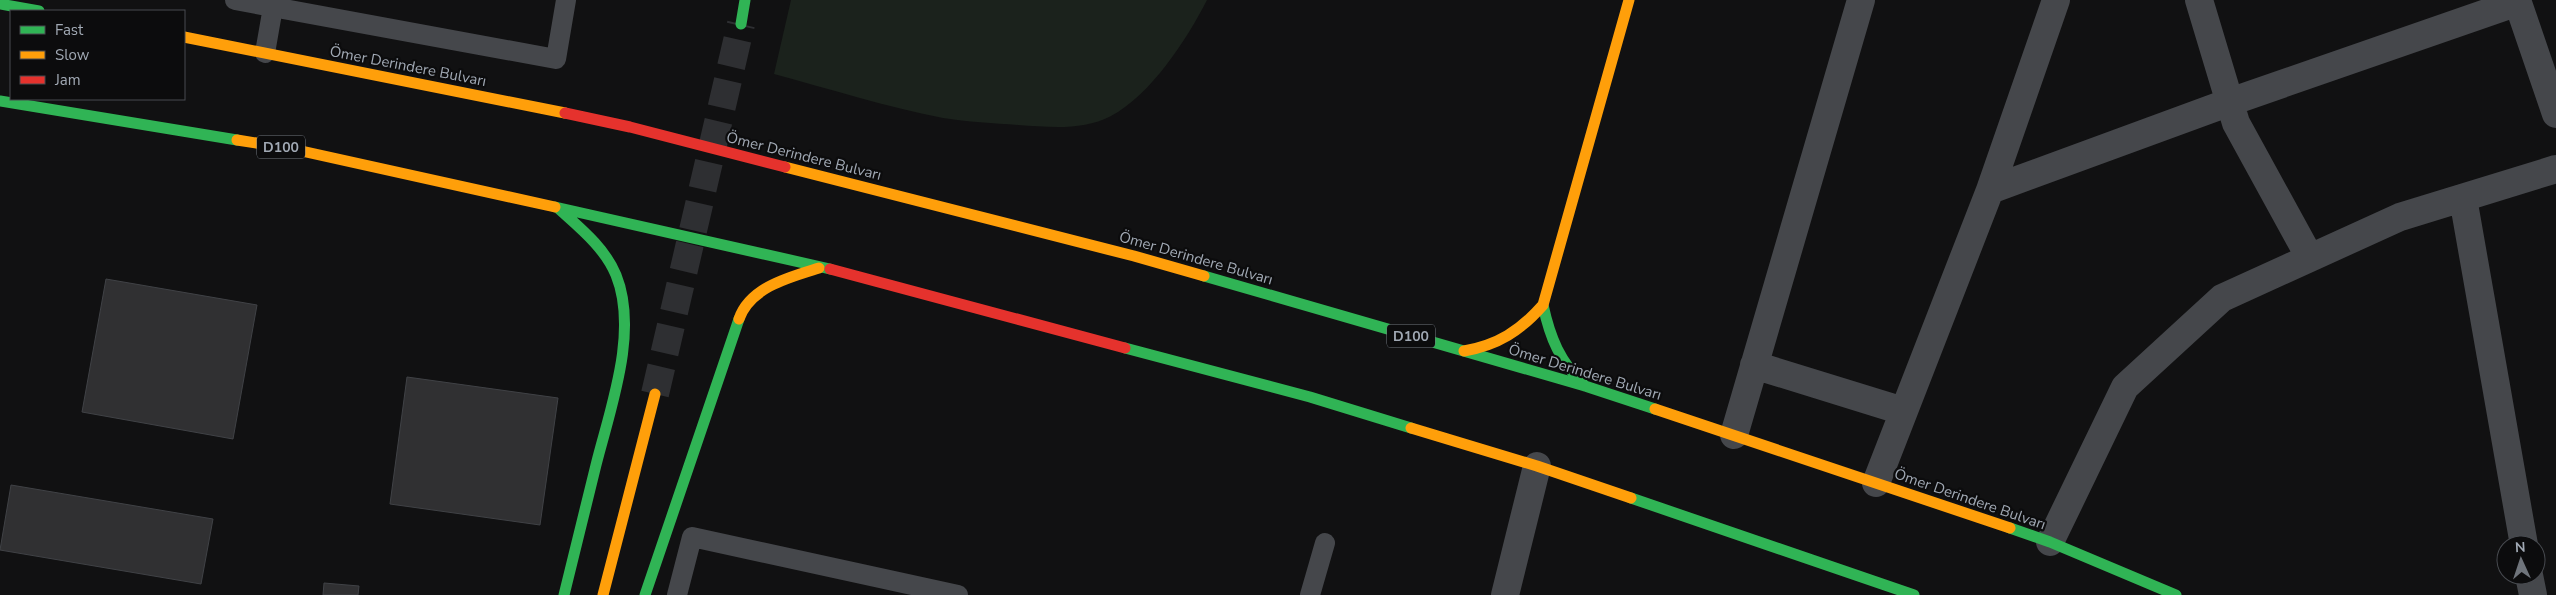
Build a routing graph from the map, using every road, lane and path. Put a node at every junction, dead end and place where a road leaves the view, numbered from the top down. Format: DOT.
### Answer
graph roads {
  1 [pos="235,0"];
  2 [pos="566,0"];
  3 [pos="745,0"];
  4 [pos="1629,0"];
  5 [pos="1861,0"];
  6 [pos="2056,0"];
  7 [pos="2200,0"];
  8 [pos="2517,1"];
  9 [pos="0,4"];
  10 [pos="273,7"];
  11 [pos="33,10"];
  12 [pos="741,24"];
  13 [pos="185,37"];
  14 [pos="265,52"];
  15 [pos="0,101"];
  16 [pos="2230,102"];
  17 [pos="2556,114"];
  18 [pos="2556,169"];
  19 [pos="1990,190"];
  20 [pos="2464,198"];
  21 [pos="560,208"];
  22 [pos="2310,258"];
  23 [pos="822,267"];
  24 [pos="1543,305"];
  25 [pos="1464,352"];
  26 [pos="1754,366"];
  27 [pos="1585,386"];
  28 [pos="655,394"];
  29 [pos="1903,411"];
  30 [pos="1734,435"];
  31 [pos="1538,466"];
  32 [pos="1876,483"];
  33 [pos="2522,535"];
  34 [pos="2050,542"];
  35 [pos="1325,543"];
  36 [pos="564,595"];
  37 [pos="603,595"];
  38 [pos="645,595"];
  39 [pos="676,595"];
  40 [pos="958,595"];
  41 [pos="1310,595"];
  42 [pos="1505,595"];
  43 [pos="1914,595"];
  44 [pos="2176,595"];
  1 -- 10 [label="lane"];
  2 -- 10 [label="lane"];
  3 -- 12 [label="main road"];
  4 -- 24 [label="main road"];
  5 -- 26 [label="street"];
  6 -- 19 [label="street"];
  7 -- 16 [label="street"];
  8 -- 16 [label="street"];
  8 -- 17 [label="street"];
  9 -- 11 [label="main road"];
  10 -- 14 [label="lane"];
  13 -- 14 [label="main road, Ömer Derindere Bulvarı / D100"];
  14 -- 25 [label="main road, Ömer Derindere Bulvarı / D100"];
  15 -- 21 [label="main road, D100"];
  16 -- 19 [label="street"];
  16 -- 22 [label="street"];
  18 -- 20 [label="street"];
  19 -- 29 [label="street"];
  20 -- 22 [label="street"];
  20 -- 33 [label="street"];
  21 -- 23 [label="main road, D100"];
  21 -- 36 [label="main road"];
  22 -- 34 [label="street"];
  23 -- 31 [label="main road, D100"];
  23 -- 38 [label="main road"];
  24 -- 25 [label="main road"];
  24 -- 27 [label="main road"];
  25 -- 27 [label="main road, Ömer Derindere Bulvarı / D100"];
  26 -- 29 [label="street"];
  26 -- 30 [label="street"];
  27 -- 30 [label="main road, Ömer Derindere Bulvarı / D100"];
  28 -- 37 [label="main road"];
  29 -- 32 [label="street"];
  30 -- 32 [label="main road, Ömer Derindere Bulvarı / D100"];
  31 -- 42 [label="street"];
  31 -- 43 [label="main road, D100"];
  32 -- 34 [label="main road, Ömer Derindere Bulvarı / D100"];
  34 -- 44 [label="main road, Ömer Derindere Bulvarı / D100"];
  35 -- 41 [label="lane"];
  39 -- 40 [label="lane"];
}
